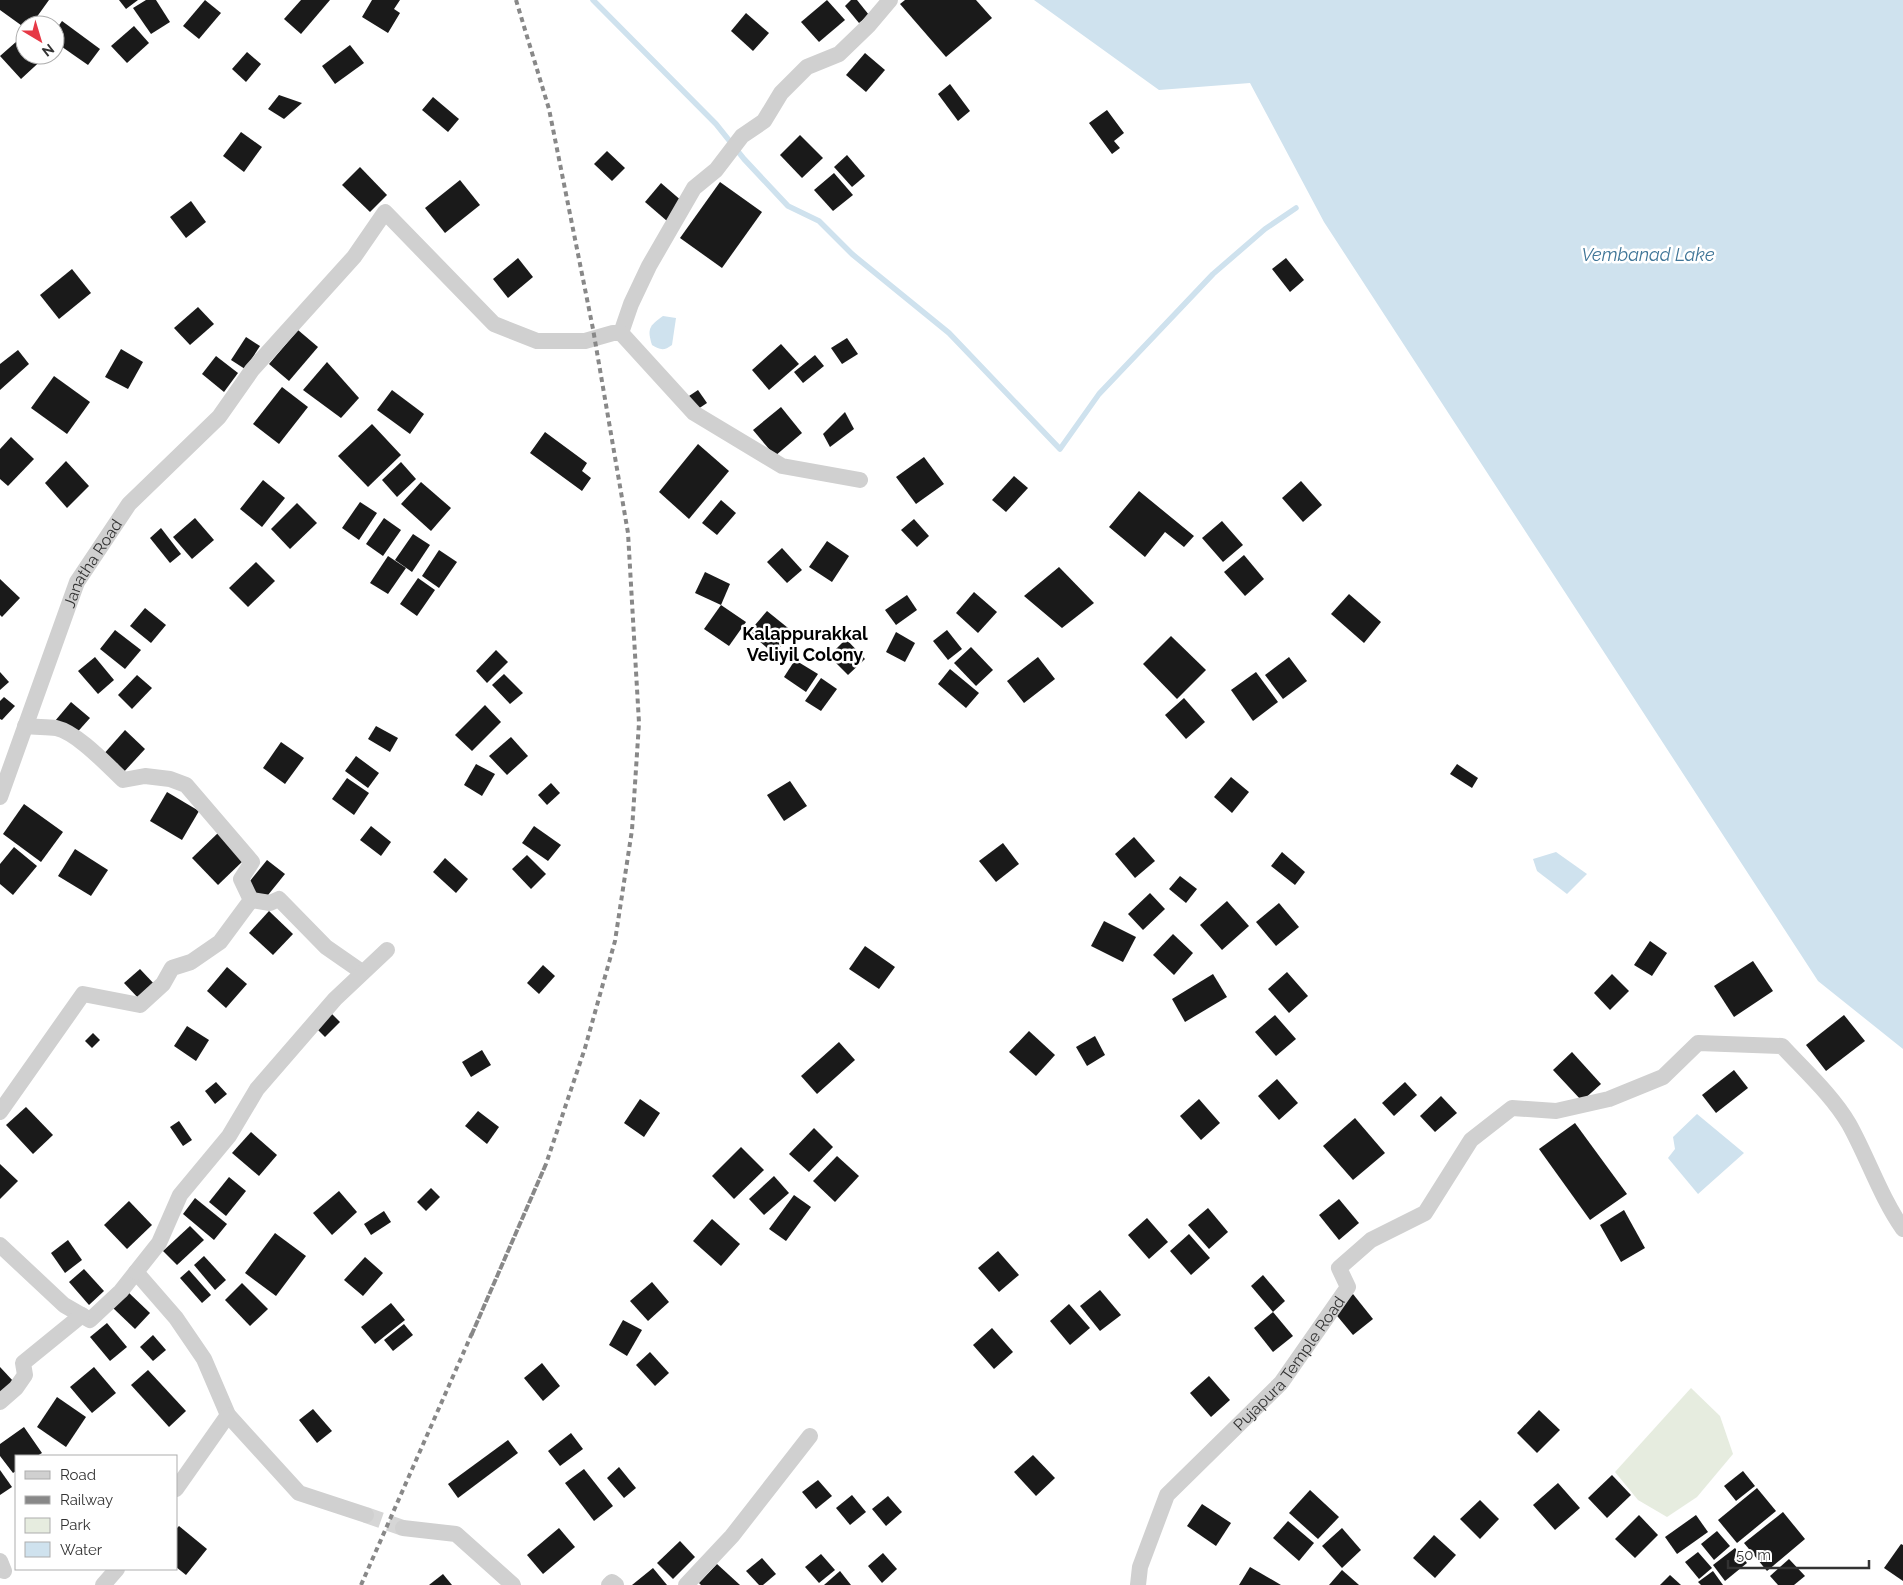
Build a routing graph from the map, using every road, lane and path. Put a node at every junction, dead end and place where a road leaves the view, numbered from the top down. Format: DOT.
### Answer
graph roads {
  1 [pos="890,0"];
  2 [pos="621,333"];
  3 [pos="860,480"];
  4 [pos="25,726"];
  5 [pos="0,797"];
  6 [pos="251,900"];
  7 [pos="387,950"];
  8 [pos="362,972"];
  9 [pos="0,1112"];
  10 [pos="1903,1229"];
  11 [pos="0,1245"];
  12 [pos="136,1272"];
  13 [pos="82,1315"];
  14 [pos="0,1402"];
  15 [pos="228,1415"];
  16 [pos="810,1436"];
  17 [pos="178,1486"];
  18 [pos="366,1515"];
  19 [pos="403,1528"];
  20 [pos="116,1570"];
  21 [pos="103,1585"];
  22 [pos="513,1585"];
  23 [pos="608,1585"];
  24 [pos="616,1585"];
  25 [pos="686,1585"];
  26 [pos="1138,1585"];
  1 -- 2 [label="street"];
  2 -- 3 [label="street"];
  2 -- 4 [label="street, Janatha Road"];
  4 -- 5 [label="street, Janatha Road"];
  4 -- 6 [label="street"];
  6 -- 8 [label="street"];
  6 -- 9 [label="street"];
  7 -- 8 [label="street"];
  8 -- 12 [label="street"];
  10 -- 26 [label="street, Pujapura Temple Road"];
  11 -- 13 [label="street"];
  12 -- 13 [label="street"];
  12 -- 15 [label="street"];
  13 -- 14 [label="street"];
  15 -- 17 [label="street"];
  15 -- 18 [label="street"];
  16 -- 25 [label="street"];
  19 -- 22 [label="street"];
  20 -- 21 [label="street"];
  23 -- 24 [label="street"];
}
